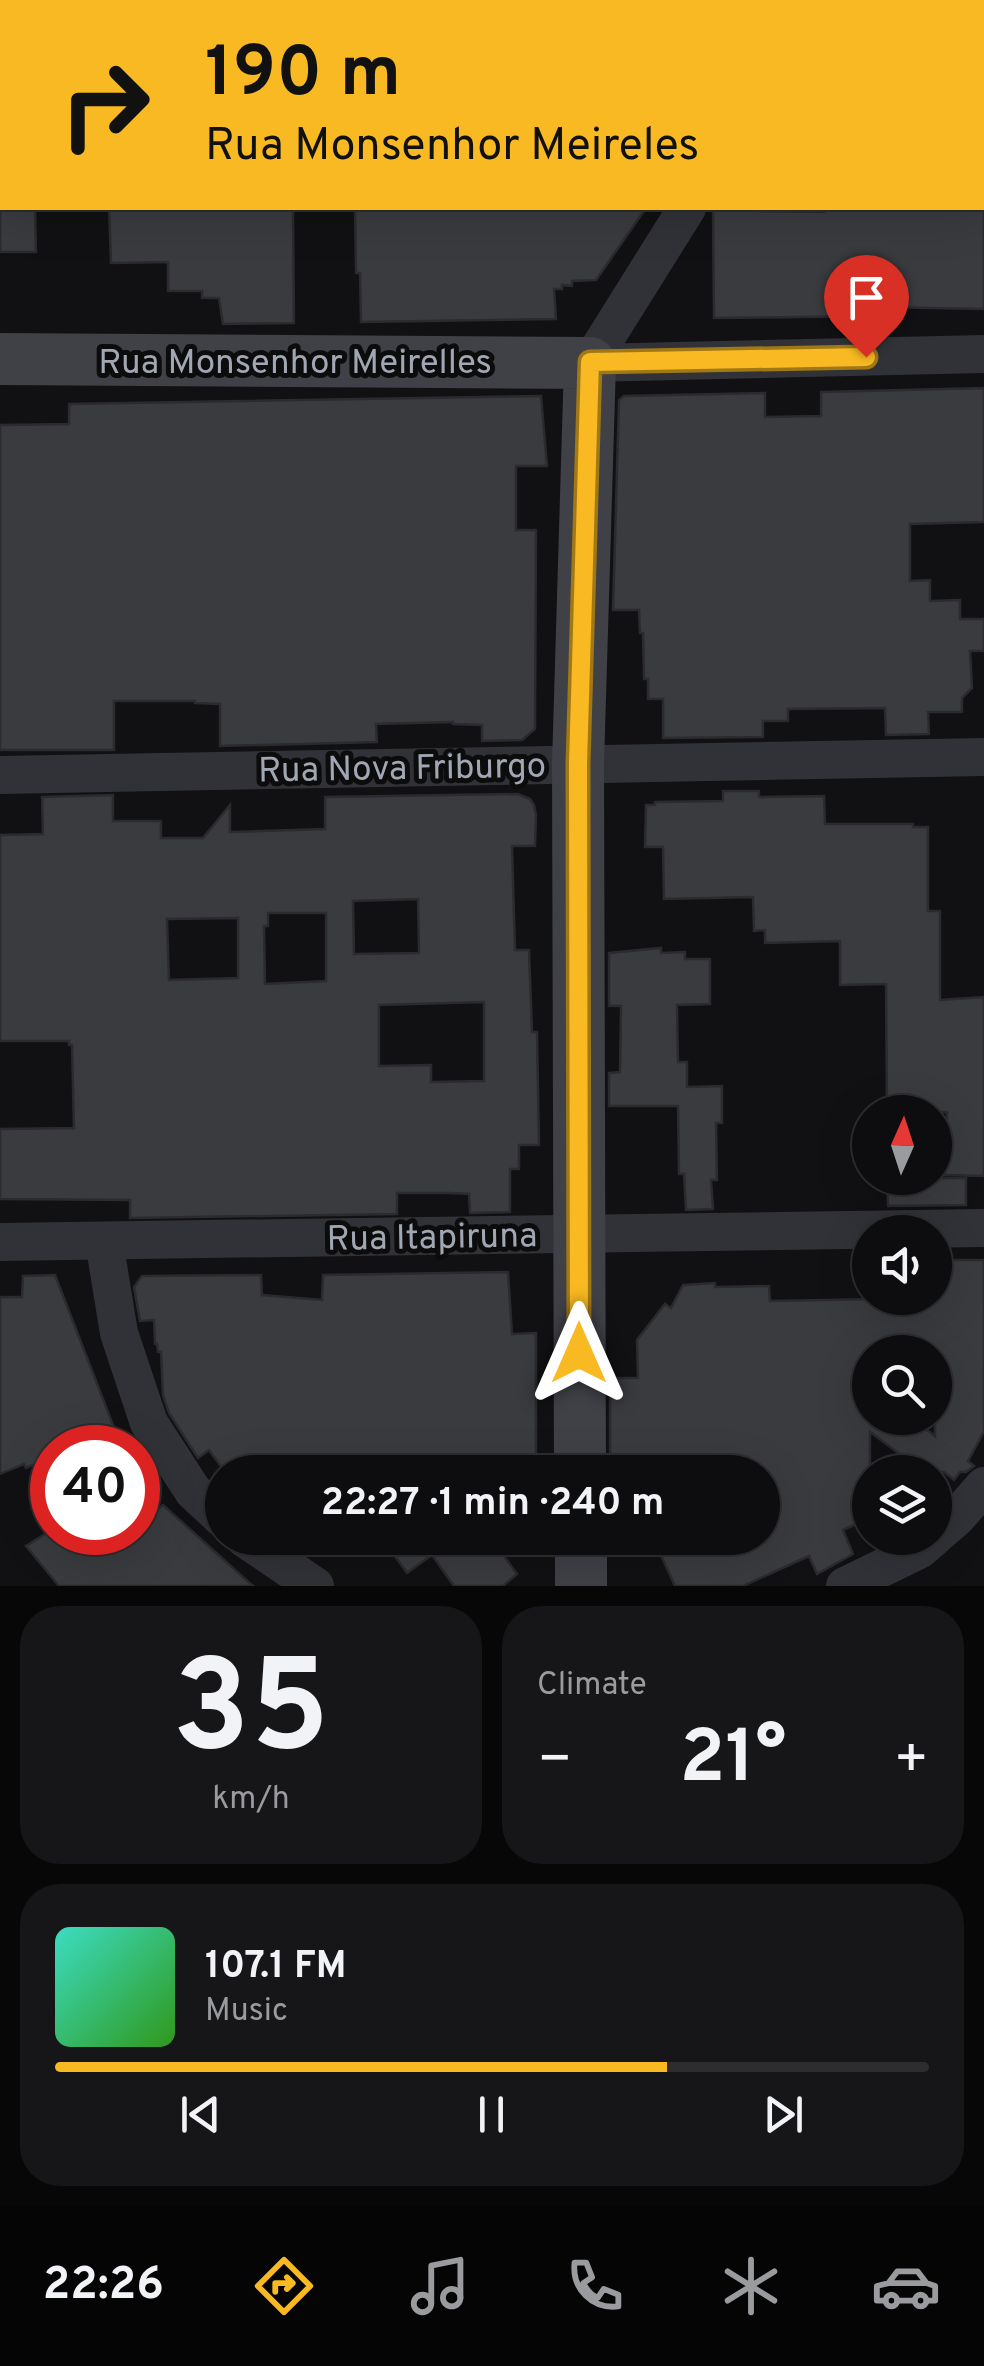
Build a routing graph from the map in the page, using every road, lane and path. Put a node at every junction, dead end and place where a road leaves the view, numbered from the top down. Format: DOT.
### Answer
graph roads {
  1 [pos="686,210"];
  2 [pos="984,354"];
  3 [pos="0,359"];
  4 [pos="590,362"];
  5 [pos="984,756"];
  6 [pos="578,764"];
  7 [pos="0,776"];
  8 [pos="984,1228"];
  9 [pos="578,1234"];
  10 [pos="104,1241"];
  11 [pos="0,1242"];
  12 [pos="580,1455"];
  13 [pos="984,1486"];
  14 [pos="205,1502"];
  15 [pos="952,1521"];
  16 [pos="269,1555"];
  17 [pos="581,1555"];
  18 [pos="909,1555"];
  19 [pos="315,1586"];
  20 [pos="581,1586"];
  21 [pos="845,1586"];
  1 -- 4 [label="street"];
  2 -- 4 [label="street"];
  3 -- 4 [label="street, Rua Monsenhor Meirelles"];
  4 -- 6 [label="street"];
  5 -- 6 [label="street, Rua Nova Friburgo"];
  6 -- 7 [label="street, Rua Nova Friburgo"];
  6 -- 9 [label="street"];
  8 -- 9 [label="street, Rua Itapiruna"];
  9 -- 10 [label="street, Rua Itapiruna"];
  9 -- 12 [label="street"];
  10 -- 11 [label="street, Rua Itapiruna"];
  10 -- 14 [label="street"];
  13 -- 15 [label="street"];
  16 -- 19 [label="street"];
  17 -- 20 [label="street"];
  18 -- 21 [label="street"];
}
